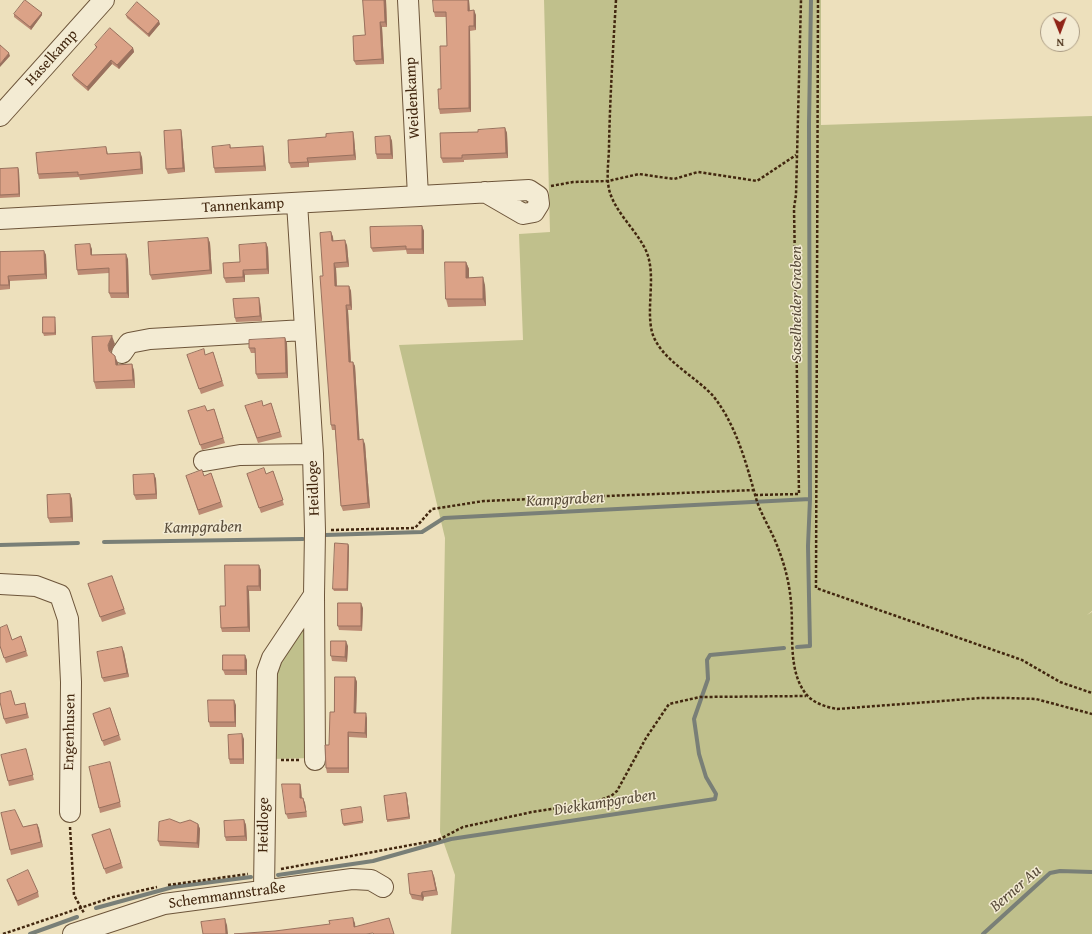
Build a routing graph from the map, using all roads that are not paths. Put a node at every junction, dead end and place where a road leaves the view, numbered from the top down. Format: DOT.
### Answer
graph roads {
  1 [pos="104,0"];
  2 [pos="408,0"];
  3 [pos="0,116"];
  4 [pos="418,196"];
  5 [pos="538,196"];
  6 [pos="297,203"];
  7 [pos="0,219"];
  8 [pos="304,330"];
  9 [pos="122,353"];
  10 [pos="313,454"];
  11 [pos="204,460"];
  12 [pos="0,584"];
  13 [pos="314,595"];
  14 [pos="315,760"];
  15 [pos="70,812"];
  16 [pos="263,881"];
  17 [pos="383,887"];
  18 [pos="73,934"];
  1 -- 3 [label="street, Haselkamp"];
  2 -- 4 [label="street, Weidenkamp"];
  4 -- 5 [label="street, Tannenkamp"];
  4 -- 6 [label="street, Tannenkamp"];
  6 -- 7 [label="street, Tannenkamp"];
  6 -- 8 [label="street, Heidloge"];
  8 -- 9 [label="street"];
  8 -- 10 [label="street, Heidloge"];
  10 -- 11 [label="street"];
  10 -- 13 [label="street, Heidloge"];
  12 -- 15 [label="street, Engenhusen"];
  13 -- 14 [label="street"];
  13 -- 16 [label="street, Heidloge"];
  16 -- 17 [label="street, Schemmannstraße"];
  16 -- 18 [label="street, Schemmannstraße"];
}
